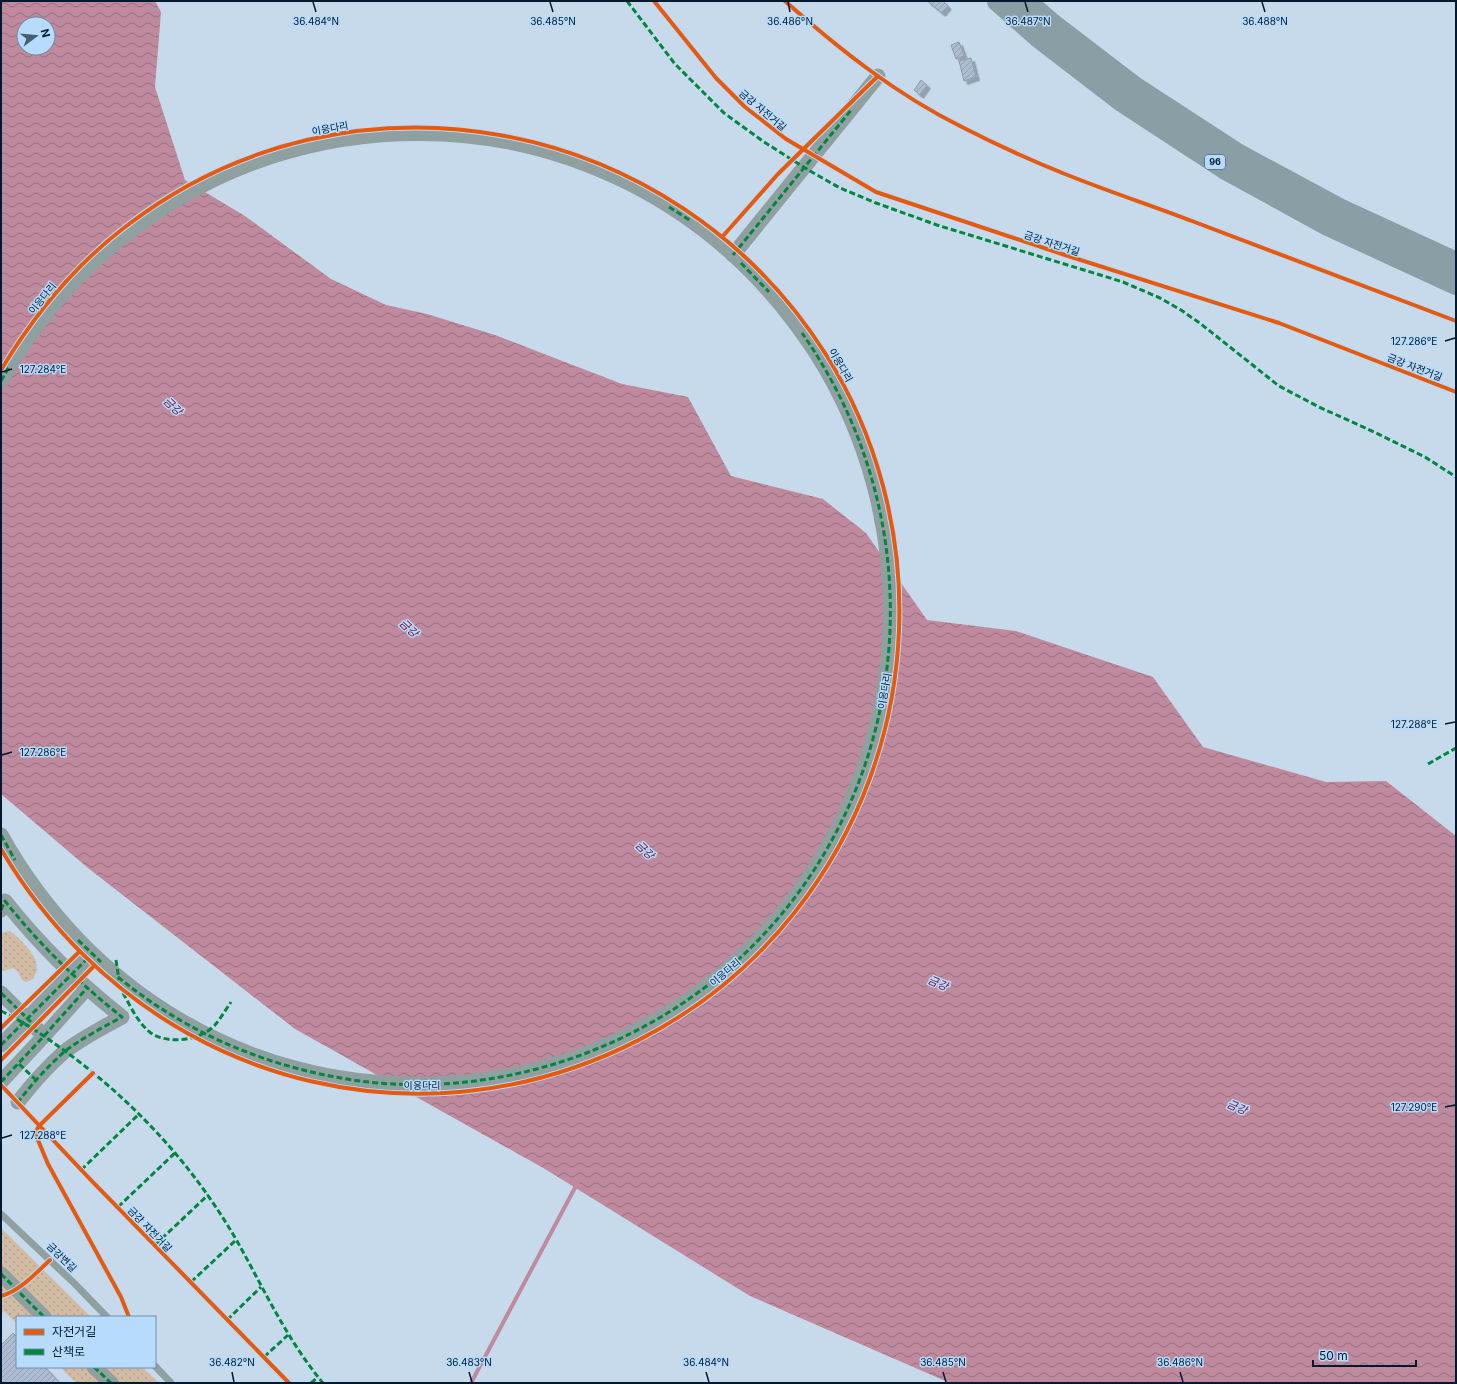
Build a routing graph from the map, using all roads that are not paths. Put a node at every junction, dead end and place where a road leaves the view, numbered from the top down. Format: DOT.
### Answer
graph roads {
  1 [pos="998,1"];
  2 [pos="1025,1"];
  3 [pos="878,76"];
  4 [pos="733,255"];
  5 [pos="1456,263"];
  6 [pos="1456,284"];
  7 [pos="1,381"];
  8 [pos="1,836"];
  9 [pos="1,910"];
  10 [pos="92,954"];
  11 [pos="87,988"];
  12 [pos="1,993"];
  13 [pos="44,1036"];
  14 [pos="1,1045"];
  15 [pos="19,1064"];
  16 [pos="36,1080"];
  17 [pos="1,1082"];
  18 [pos="18,1102"];
  19 [pos="1,1214"];
  20 [pos="1,1274"];
  21 [pos="43,1316"];
  22 [pos="106,1316"];
  23 [pos="156,1367"];
  24 [pos="95,1368"];
  25 [pos="111,1383"];
  26 [pos="171,1383"];
  1 -- 6 [label="main road, 96"];
  2 -- 5 [label="main road, 96"];
  3 -- 4 [label="street"];
  4 -- 7 [label="street, 이응다리"];
  4 -- 10 [label="street, 이응다리"];
  8 -- 10 [label="street, 이응다리"];
  9 -- 11 [label="street"];
  10 -- 14 [label="street, bridge"];
  11 -- 13 [label="street"];
  11 -- 16 [label="street"];
  12 -- 13 [label="street"];
  13 -- 15 [label="street"];
  15 -- 16 [label="street"];
  15 -- 17 [label="street"];
  16 -- 18 [label="street"];
  19 -- 22 [label="lane, 금강변길"];
  20 -- 21 [label="street"];
  23 -- 26 [label="lane"];
  24 -- 25 [label="street"];
}
